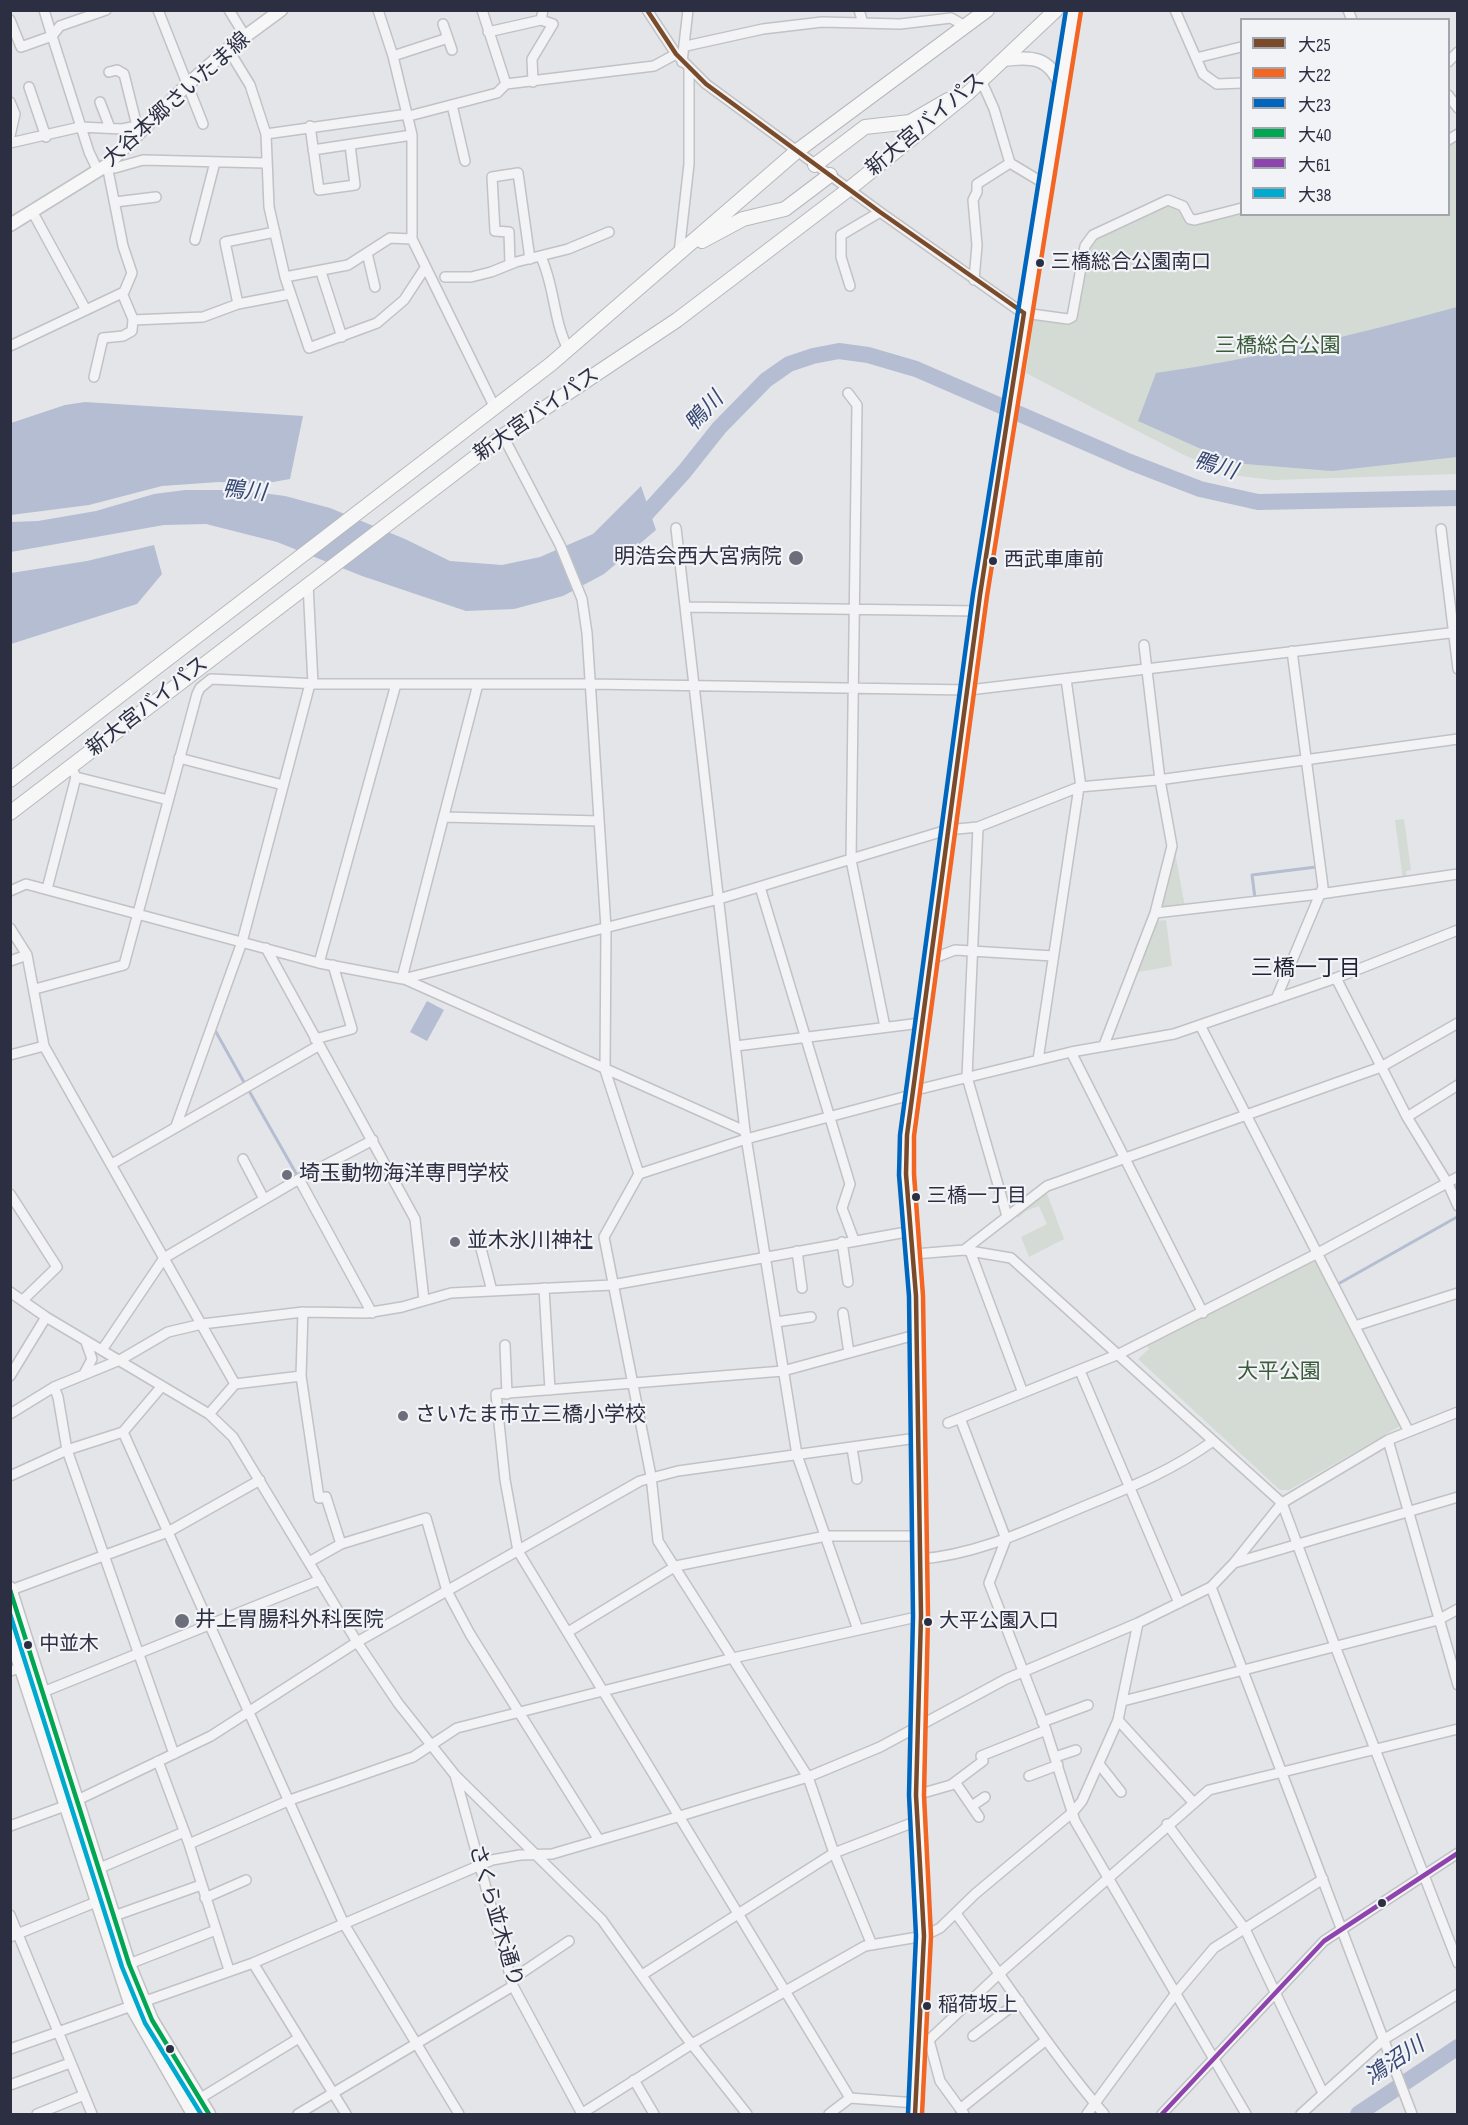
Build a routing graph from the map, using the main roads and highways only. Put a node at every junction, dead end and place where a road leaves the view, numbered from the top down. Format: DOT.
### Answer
graph roads {
  1 [pos="987,10"];
  2 [pos="1056,10"];
  3 [pos="1074,10"];
  4 [pos="272,13"];
  5 [pos="1003,60"];
  6 [pos="981,81"];
  7 [pos="1061,88"];
  8 [pos="815,165"];
  9 [pos="830,175"];
  10 [pos="10,225"];
  11 [pos="679,253"];
  12 [pos="10,780"];
  13 [pos="10,813"];
  14 [pos="11,1589"];
  15 [pos="10,1635"];
  16 [pos="16,1670"];
  17 [pos="137,2004"];
  18 [pos="916,2109"];
  19 [pos="193,2115"];
  20 [pos="209,2115"];
  1 -- 11 [label="highway, 新大宮バイパス"];
  2 -- 5 [label="highway, 新大宮バイパス"];
  3 -- 7 [label="main road"];
  4 -- 10 [label="main road, 大谷本郷さいたま線"];
  5 -- 6 [label="highway, 新大宮バイパス"];
  5 -- 7 [label="main road"];
  6 -- 8 [label="highway"];
  6 -- 13 [label="highway, 新大宮バイパス"];
  7 -- 18 [label="main road"];
  9 -- 11 [label="highway"];
  11 -- 12 [label="highway, 新大宮バイパス"];
  14 -- 17 [label="main road"];
  15 -- 16 [label="main road"];
  16 -- 17 [label="main road"];
  17 -- 19 [label="main road"];
  17 -- 20 [label="main road"];
}
